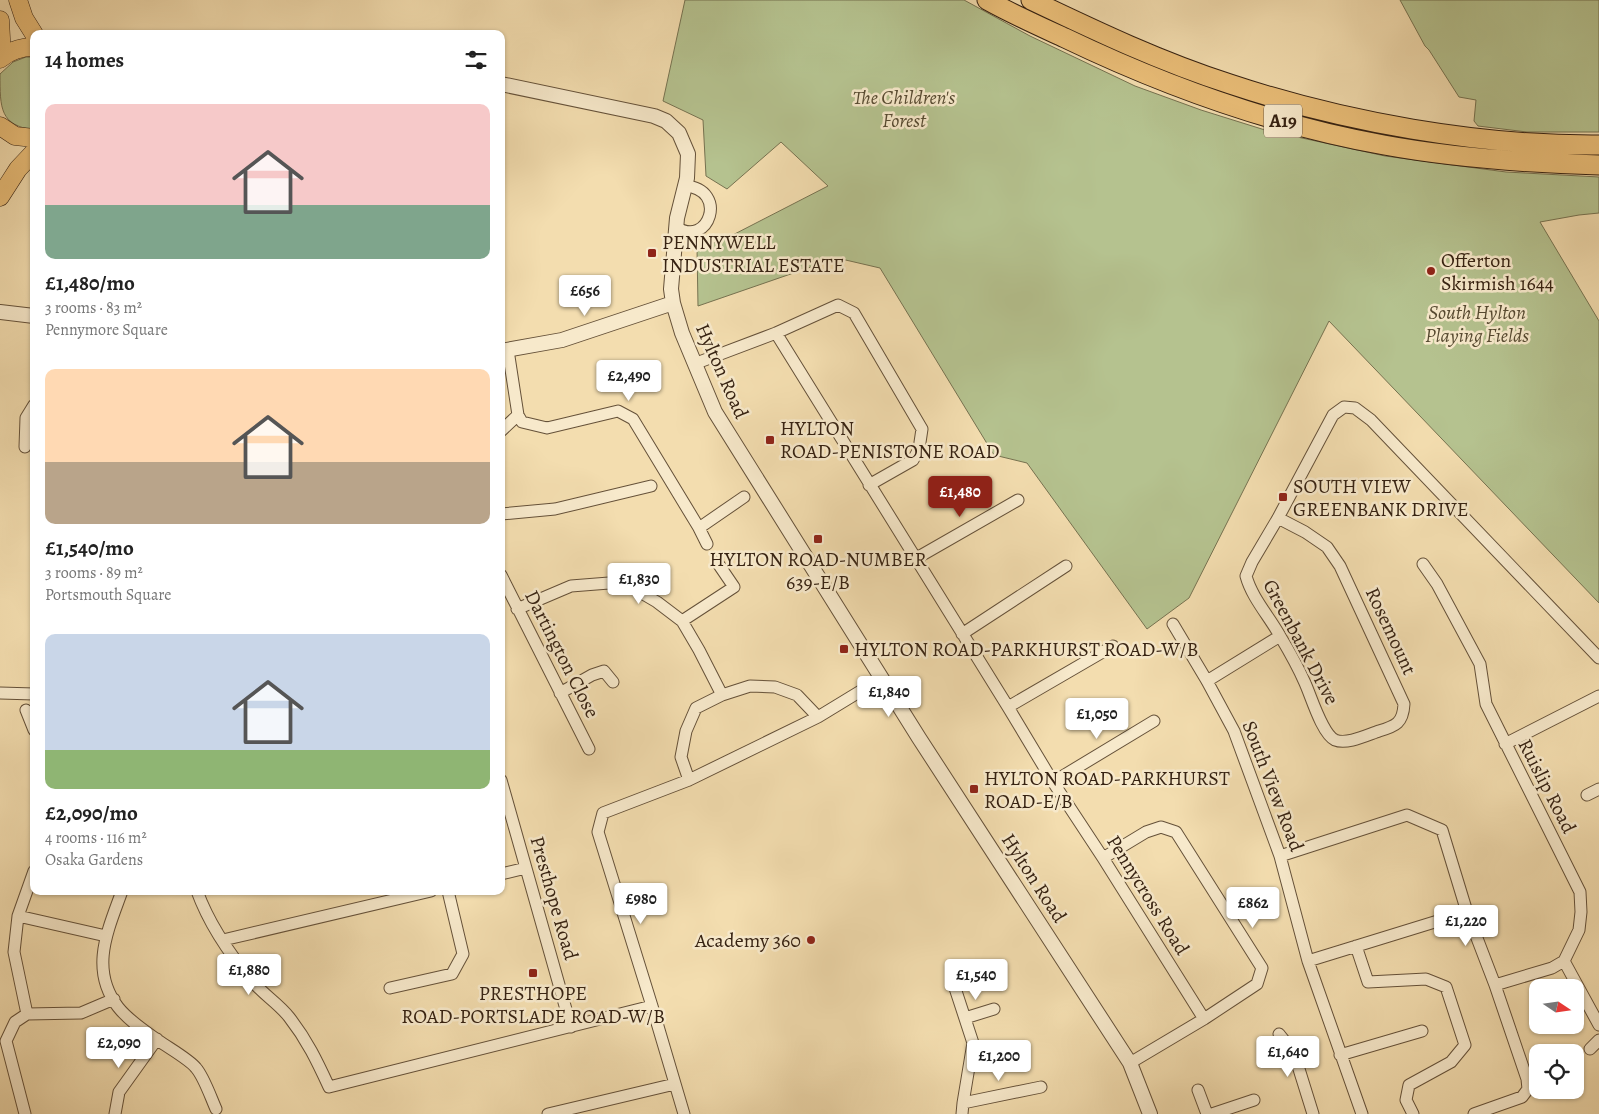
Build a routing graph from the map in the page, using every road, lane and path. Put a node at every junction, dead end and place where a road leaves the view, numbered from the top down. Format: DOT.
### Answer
graph roads {
  1 [pos="18,0"];
  2 [pos="987,0"];
  3 [pos="1031,0"];
  4 [pos="0,20"];
  5 [pos="32,30"];
  6 [pos="30,48"];
  7 [pos="1,58"];
  8 [pos="505,85"];
  9 [pos="0,126"];
  10 [pos="30,138"];
  11 [pos="1599,145"];
  12 [pos="30,156"];
  13 [pos="1599,165"];
  14 [pos="685,186"];
  15 [pos="0,197"];
  16 [pos="676,227"];
  17 [pos="673,303"];
  18 [pos="0,312"];
  19 [pos="30,316"];
  20 [pos="776,333"];
  21 [pos="505,350"];
  22 [pos="694,364"];
  23 [pos="30,412"];
  24 [pos="518,415"];
  25 [pos="505,427"];
  26 [pos="26,447"];
  27 [pos="869,485"];
  28 [pos="651,486"];
  29 [pos="744,497"];
  30 [pos="1018,500"];
  31 [pos="505,514"];
  32 [pos="1278,518"];
  33 [pos="699,528"];
  34 [pos="708,544"];
  35 [pos="915,559"];
  36 [pos="717,562"];
  37 [pos="1423,564"];
  38 [pos="1066,566"];
  39 [pos="505,583"];
  40 [pos="518,609"];
  41 [pos="682,621"];
  42 [pos="1172,624"];
  43 [pos="962,634"];
  44 [pos="1280,636"];
  45 [pos="1113,646"];
  46 [pos="1599,658"];
  47 [pos="882,678"];
  48 [pos="1207,681"];
  49 [pos="613,682"];
  50 [pos="2,691"];
  51 [pos="560,693"];
  52 [pos="30,694"];
  53 [pos="722,695"];
  54 [pos="1599,696"];
  55 [pos="1008,707"];
  56 [pos="26,710"];
  57 [pos="818,717"];
  58 [pos="30,720"];
  59 [pos="1154,721"];
  60 [pos="1333,740"];
  61 [pos="1505,744"];
  62 [pos="589,750"];
  63 [pos="690,780"];
  64 [pos="1053,782"];
  65 [pos="1599,789"];
  66 [pos="505,794"];
  67 [pos="1587,795"];
  68 [pos="1280,856"];
  69 [pos="1103,858"];
  70 [pos="526,868"];
  71 [pos="505,873"];
  72 [pos="30,882"];
  73 [pos="121,895"];
  74 [pos="198,895"];
  75 [pos="414,895"];
  76 [pos="449,895"];
  77 [pos="1467,912"];
  78 [pos="18,916"];
  79 [pos="106,936"];
  80 [pos="223,940"];
  81 [pos="1356,946"];
  82 [pos="1308,961"];
  83 [pos="1564,961"];
  84 [pos="954,985"];
  85 [pos="1495,985"];
  86 [pos="390,988"];
  87 [pos="114,999"];
  88 [pos="652,1006"];
  89 [pos="994,1009"];
  90 [pos="27,1014"];
  91 [pos="965,1018"];
  92 [pos="1204,1019"];
  93 [pos="1599,1025"];
  94 [pos="571,1026"];
  95 [pos="1422,1031"];
  96 [pos="1279,1034"];
  97 [pos="156,1039"];
  98 [pos="1599,1040"];
  99 [pos="1590,1049"];
  100 [pos="1340,1054"];
  101 [pos="1130,1063"];
  102 [pos="675,1084"];
  103 [pos="1041,1087"];
  104 [pos="1198,1090"];
  105 [pos="1254,1100"];
  106 [pos="962,1108"];
  107 [pos="216,1109"];
  108 [pos="25,1114"];
  109 [pos="115,1114"];
  110 [pos="548,1114"];
  111 [pos="684,1114"];
  112 [pos="1150,1114"];
  113 [pos="1207,1114"];
  114 [pos="1212,1114"];
  115 [pos="1313,1114"];
  116 [pos="1362,1114"];
  117 [pos="1413,1114"];
  118 [pos="1474,1114"];
  1 -- 5 [label="main road"];
  2 -- 13 [label="highway, A19"];
  3 -- 11 [label="highway, A19"];
  4 -- 7 [label="main road"];
  6 -- 7 [label="main road"];
  8 -- 14 [label="street, Hylton Road"];
  9 -- 10 [label="main road"];
  12 -- 15 [label="main road"];
  14 -- 16 [label="street, Hylton Road"];
  14 -- 16 [label="street"];
  16 -- 17 [label="street, Hylton Road"];
  17 -- 21 [label="street"];
  17 -- 22 [label="street, Hylton Road"];
  18 -- 19 [label="street"];
  20 -- 22 [label="street"];
  20 -- 27 [label="street, Pennycross Road"];
  20 -- 27 [label="street"];
  21 -- 24 [label="street"];
  22 -- 47 [label="street, Hylton Road"];
  23 -- 26 [label="street"];
  24 -- 25 [label="street"];
  24 -- 33 [label="street"];
  27 -- 35 [label="street, Pennycross Road"];
  28 -- 31 [label="street"];
  29 -- 33 [label="street"];
  30 -- 35 [label="street"];
  32 -- 44 [label="street, Greenbank Drive"];
  32 -- 46 [label="street, Greenbank Drive"];
  32 -- 60 [label="street, Rosemount"];
  33 -- 34 [label="street"];
  35 -- 43 [label="street, Pennycross Road"];
  36 -- 41 [label="street"];
  37 -- 61 [label="street, Ruislip Road"];
  38 -- 43 [label="street"];
  39 -- 40 [label="street, Dartington Close"];
  40 -- 41 [label="street"];
  40 -- 51 [label="street, Dartington Close"];
  41 -- 53 [label="street"];
  42 -- 48 [label="street, South View Road"];
  43 -- 55 [label="street, Pennycross Road"];
  44 -- 48 [label="street"];
  44 -- 60 [label="street, Greenbank Drive"];
  45 -- 55 [label="street"];
  47 -- 57 [label="street"];
  47 -- 101 [label="street, Hylton Road"];
  48 -- 68 [label="street, South View Road"];
  49 -- 51 [label="street"];
  50 -- 52 [label="street"];
  51 -- 62 [label="street, Dartington Close"];
  53 -- 57 [label="street"];
  53 -- 63 [label="street"];
  54 -- 61 [label="street"];
  55 -- 64 [label="street, Pennycross Road"];
  56 -- 58 [label="street"];
  57 -- 63 [label="street"];
  59 -- 64 [label="street"];
  61 -- 83 [label="street, Ruislip Road"];
  63 -- 88 [label="street"];
  64 -- 69 [label="street, Pennycross Road"];
  65 -- 67 [label="street"];
  66 -- 70 [label="street, Presthope Road"];
  68 -- 77 [label="street"];
  68 -- 82 [label="street, South View Road"];
  69 -- 92 [label="street, Pennycross Road"];
  69 -- 92 [label="street"];
  70 -- 71 [label="street"];
  70 -- 94 [label="street, Presthope Road"];
  72 -- 78 [label="street"];
  73 -- 79 [label="street"];
  74 -- 80 [label="street"];
  75 -- 80 [label="street"];
  76 -- 86 [label="street"];
  77 -- 81 [label="street"];
  77 -- 85 [label="street"];
  78 -- 79 [label="street"];
  78 -- 90 [label="street"];
  79 -- 87 [label="street"];
  80 -- 94 [label="street"];
  81 -- 82 [label="street"];
  81 -- 117 [label="street"];
  82 -- 100 [label="street, South View Road"];
  83 -- 85 [label="street"];
  83 -- 93 [label="street"];
  84 -- 91 [label="street"];
  85 -- 118 [label="street"];
  87 -- 90 [label="street"];
  87 -- 97 [label="street"];
  88 -- 94 [label="street"];
  88 -- 102 [label="street"];
  89 -- 91 [label="street"];
  90 -- 108 [label="street"];
  91 -- 106 [label="street"];
  92 -- 101 [label="street"];
  95 -- 100 [label="street"];
  96 -- 115 [label="street"];
  97 -- 107 [label="street"];
  97 -- 109 [label="street"];
  98 -- 99 [label="street"];
  100 -- 116 [label="street, South View Road"];
  101 -- 112 [label="street, Hylton Road"];
  102 -- 110 [label="street"];
  102 -- 111 [label="street"];
  103 -- 106 [label="street"];
  104 -- 113 [label="street"];
  105 -- 114 [label="street"];
}
